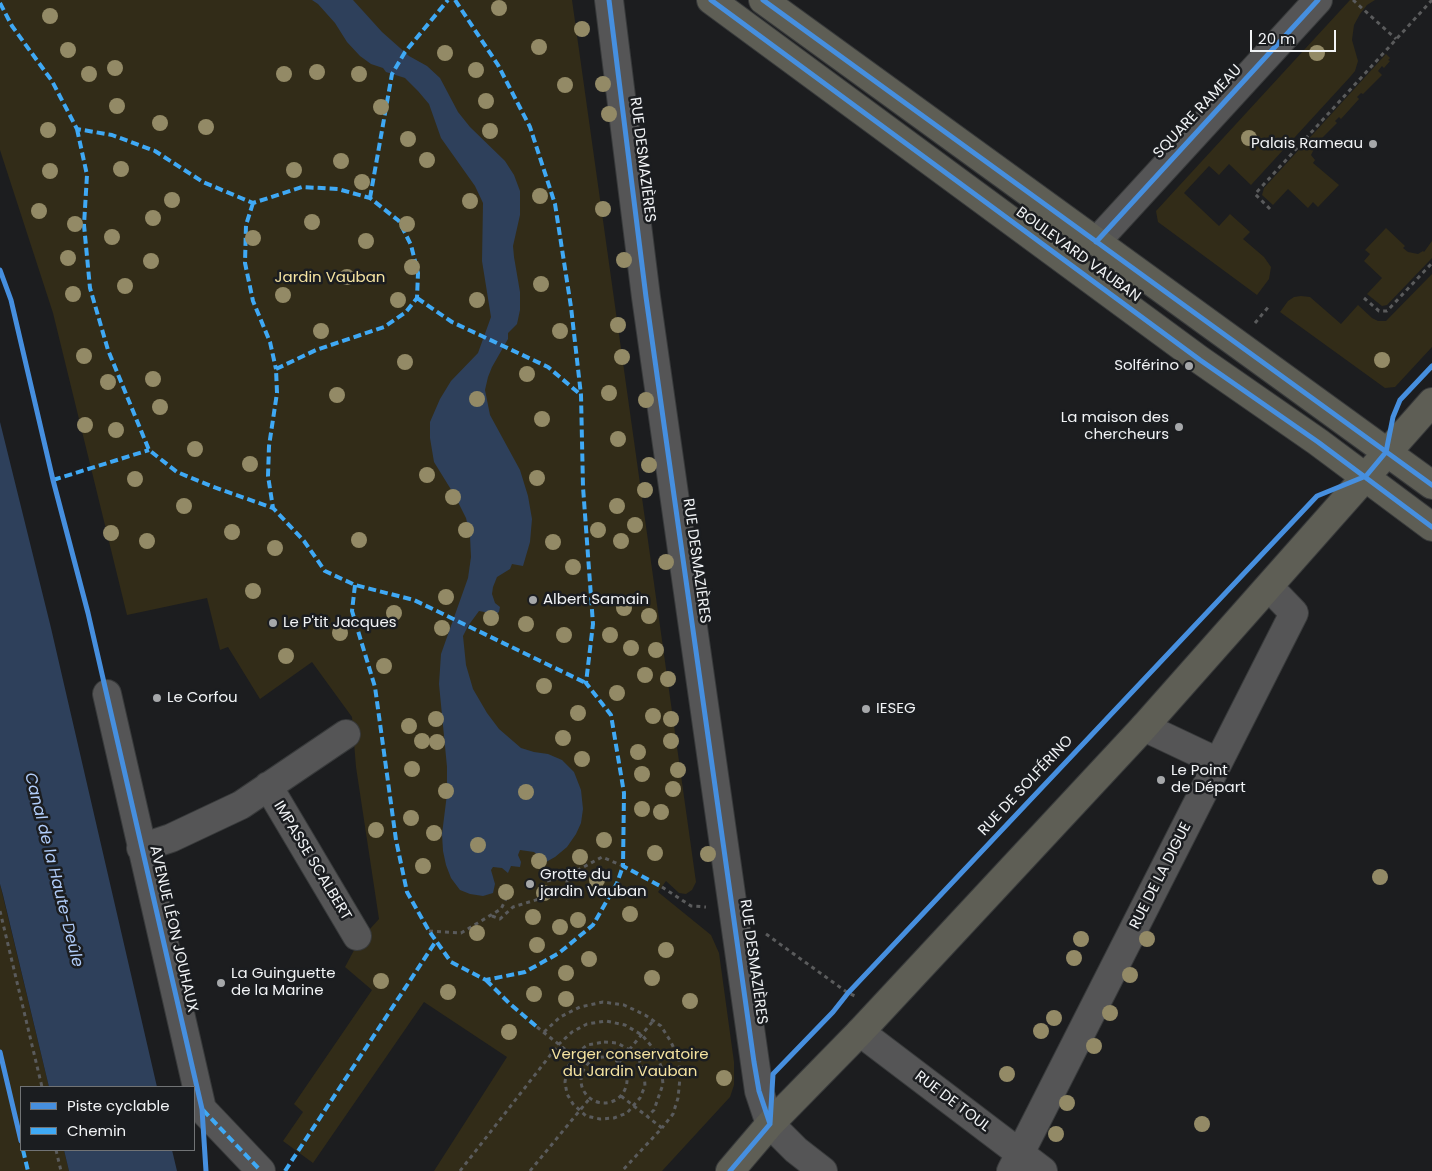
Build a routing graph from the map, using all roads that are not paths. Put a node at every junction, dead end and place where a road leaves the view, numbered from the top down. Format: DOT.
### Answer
graph roads {
  1 [pos="609,0"];
  2 [pos="710,0"];
  3 [pos="763,0"];
  4 [pos="1318,0"];
  5 [pos="1096,242"];
  6 [pos="1432,402"];
  7 [pos="1386,452"];
  8 [pos="1366,476"];
  9 [pos="1432,485"];
  10 [pos="1432,527"];
  11 [pos="1269,588"];
  12 [pos="107,694"];
  13 [pos="1144,727"];
  14 [pos="346,734"];
  15 [pos="1218,762"];
  16 [pos="268,786"];
  17 [pos="142,848"];
  18 [pos="356,936"];
  19 [pos="860,1032"];
  20 [pos="770,1124"];
  21 [pos="1016,1162"];
  22 [pos="260,1170"];
  23 [pos="710,1171"];
  24 [pos="730,1171"];
  25 [pos="823,1171"];
  26 [pos="1044,1171"];
  1 -- 20 [label="street, RUE DESMAZIÈRES"];
  2 -- 8 [label="main road, BOULEVARD VAUBAN"];
  3 -- 5 [label="main road, BOULEVARD VAUBAN"];
  4 -- 5 [label="street, SQUARE RAMEAU"];
  5 -- 7 [label="main road, BOULEVARD VAUBAN"];
  6 -- 7 [label="main road"];
  7 -- 8 [label="main road"];
  7 -- 9 [label="main road, BOULEVARD VAUBAN"];
  8 -- 10 [label="main road, BOULEVARD VAUBAN"];
  8 -- 11 [label="main road"];
  11 -- 13 [label="main road"];
  11 -- 15 [label="street, RUE DE LA DIGUE"];
  12 -- 17 [label="street, AVENUE LÉON JOUHAUX"];
  13 -- 15 [label="street"];
  13 -- 19 [label="main road"];
  14 -- 16 [label="street, IMPASSE SCALBERT"];
  15 -- 21 [label="street, RUE DE LA DIGUE"];
  16 -- 17 [label="street, IMPASSE SCALBERT"];
  16 -- 18 [label="street, IMPASSE SCALBERT"];
  17 -- 22 [label="street, AVENUE LÉON JOUHAUX"];
  19 -- 20 [label="main road"];
  19 -- 21 [label="street, RUE DE TOUL"];
  20 -- 23 [label="main road"];
  20 -- 24 [label="main road"];
  20 -- 25 [label="street"];
  21 -- 26 [label="street, RUE DE TOUL"];
}
